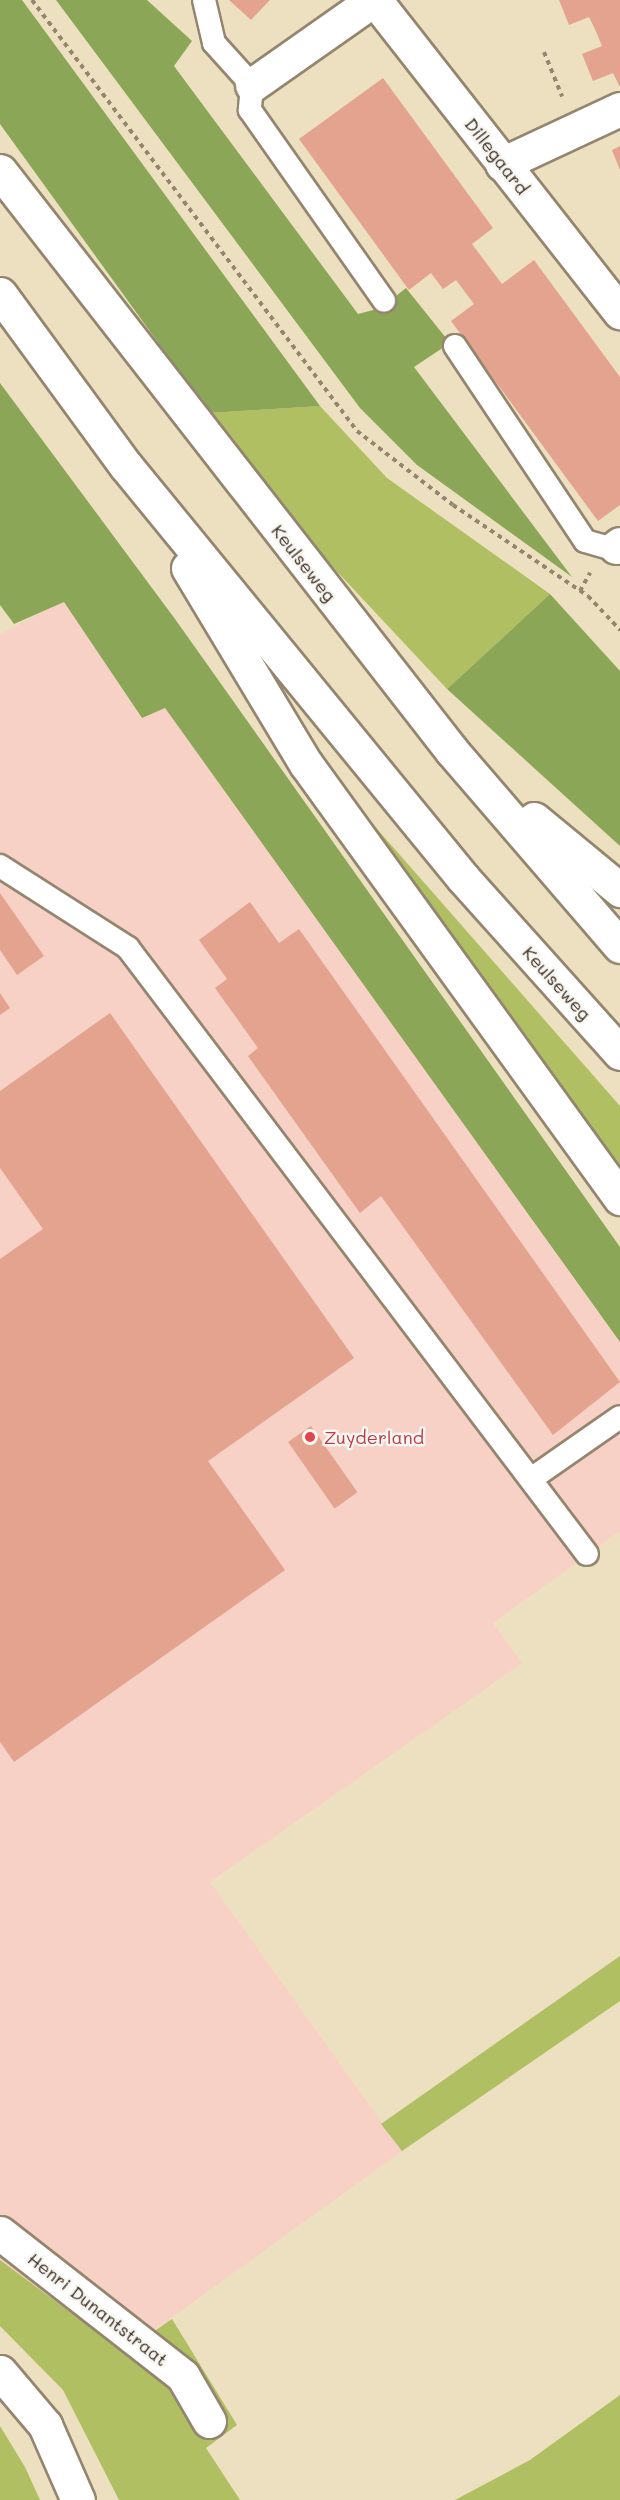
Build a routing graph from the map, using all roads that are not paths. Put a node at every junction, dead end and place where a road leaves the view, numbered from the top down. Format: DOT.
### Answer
graph roads {
  1 [pos="204,0"];
  2 [pos="374,0"];
  3 [pos="252,85"];
  4 [pos="620,109"];
  5 [pos="502,164"];
  6 [pos="0,171"];
  7 [pos="0,294"];
  8 [pos="384,301"];
  9 [pos="620,312"];
  10 [pos="454,346"];
  11 [pos="126,466"];
  12 [pos="619,547"];
  13 [pos="452,751"];
  14 [pos="0,866"];
  15 [pos="620,890"];
  16 [pos="620,946"];
  17 [pos="620,1053"];
  18 [pos="620,1198"];
  19 [pos="620,1417"];
  20 [pos="531,1479"];
  21 [pos="587,1554"];
  22 [pos="0,2233"];
  23 [pos="0,2373"];
  24 [pos="208,2421"];
  25 [pos="78,2500"];
  1 -- 3 [label="lane"];
  2 -- 3 [label="main road, Dillegaard"];
  2 -- 5 [label="main road, Dillegaard"];
  3 -- 8 [label="lane"];
  4 -- 5 [label="main road"];
  5 -- 9 [label="main road, Dillegaard"];
  6 -- 13 [label="main road, Keulseweg"];
  7 -- 11 [label="main road, Keulseweg"];
  10 -- 12 [label="lane"];
  11 -- 17 [label="main road, Keulseweg"];
  11 -- 18 [label="main road"];
  13 -- 15 [label="main road"];
  13 -- 16 [label="main road, Keulseweg"];
  14 -- 20 [label="lane"];
  19 -- 20 [label="lane"];
  20 -- 21 [label="lane"];
  22 -- 24 [label="main road, Henri Dunantstraat"];
  23 -- 25 [label="main road"];
}
